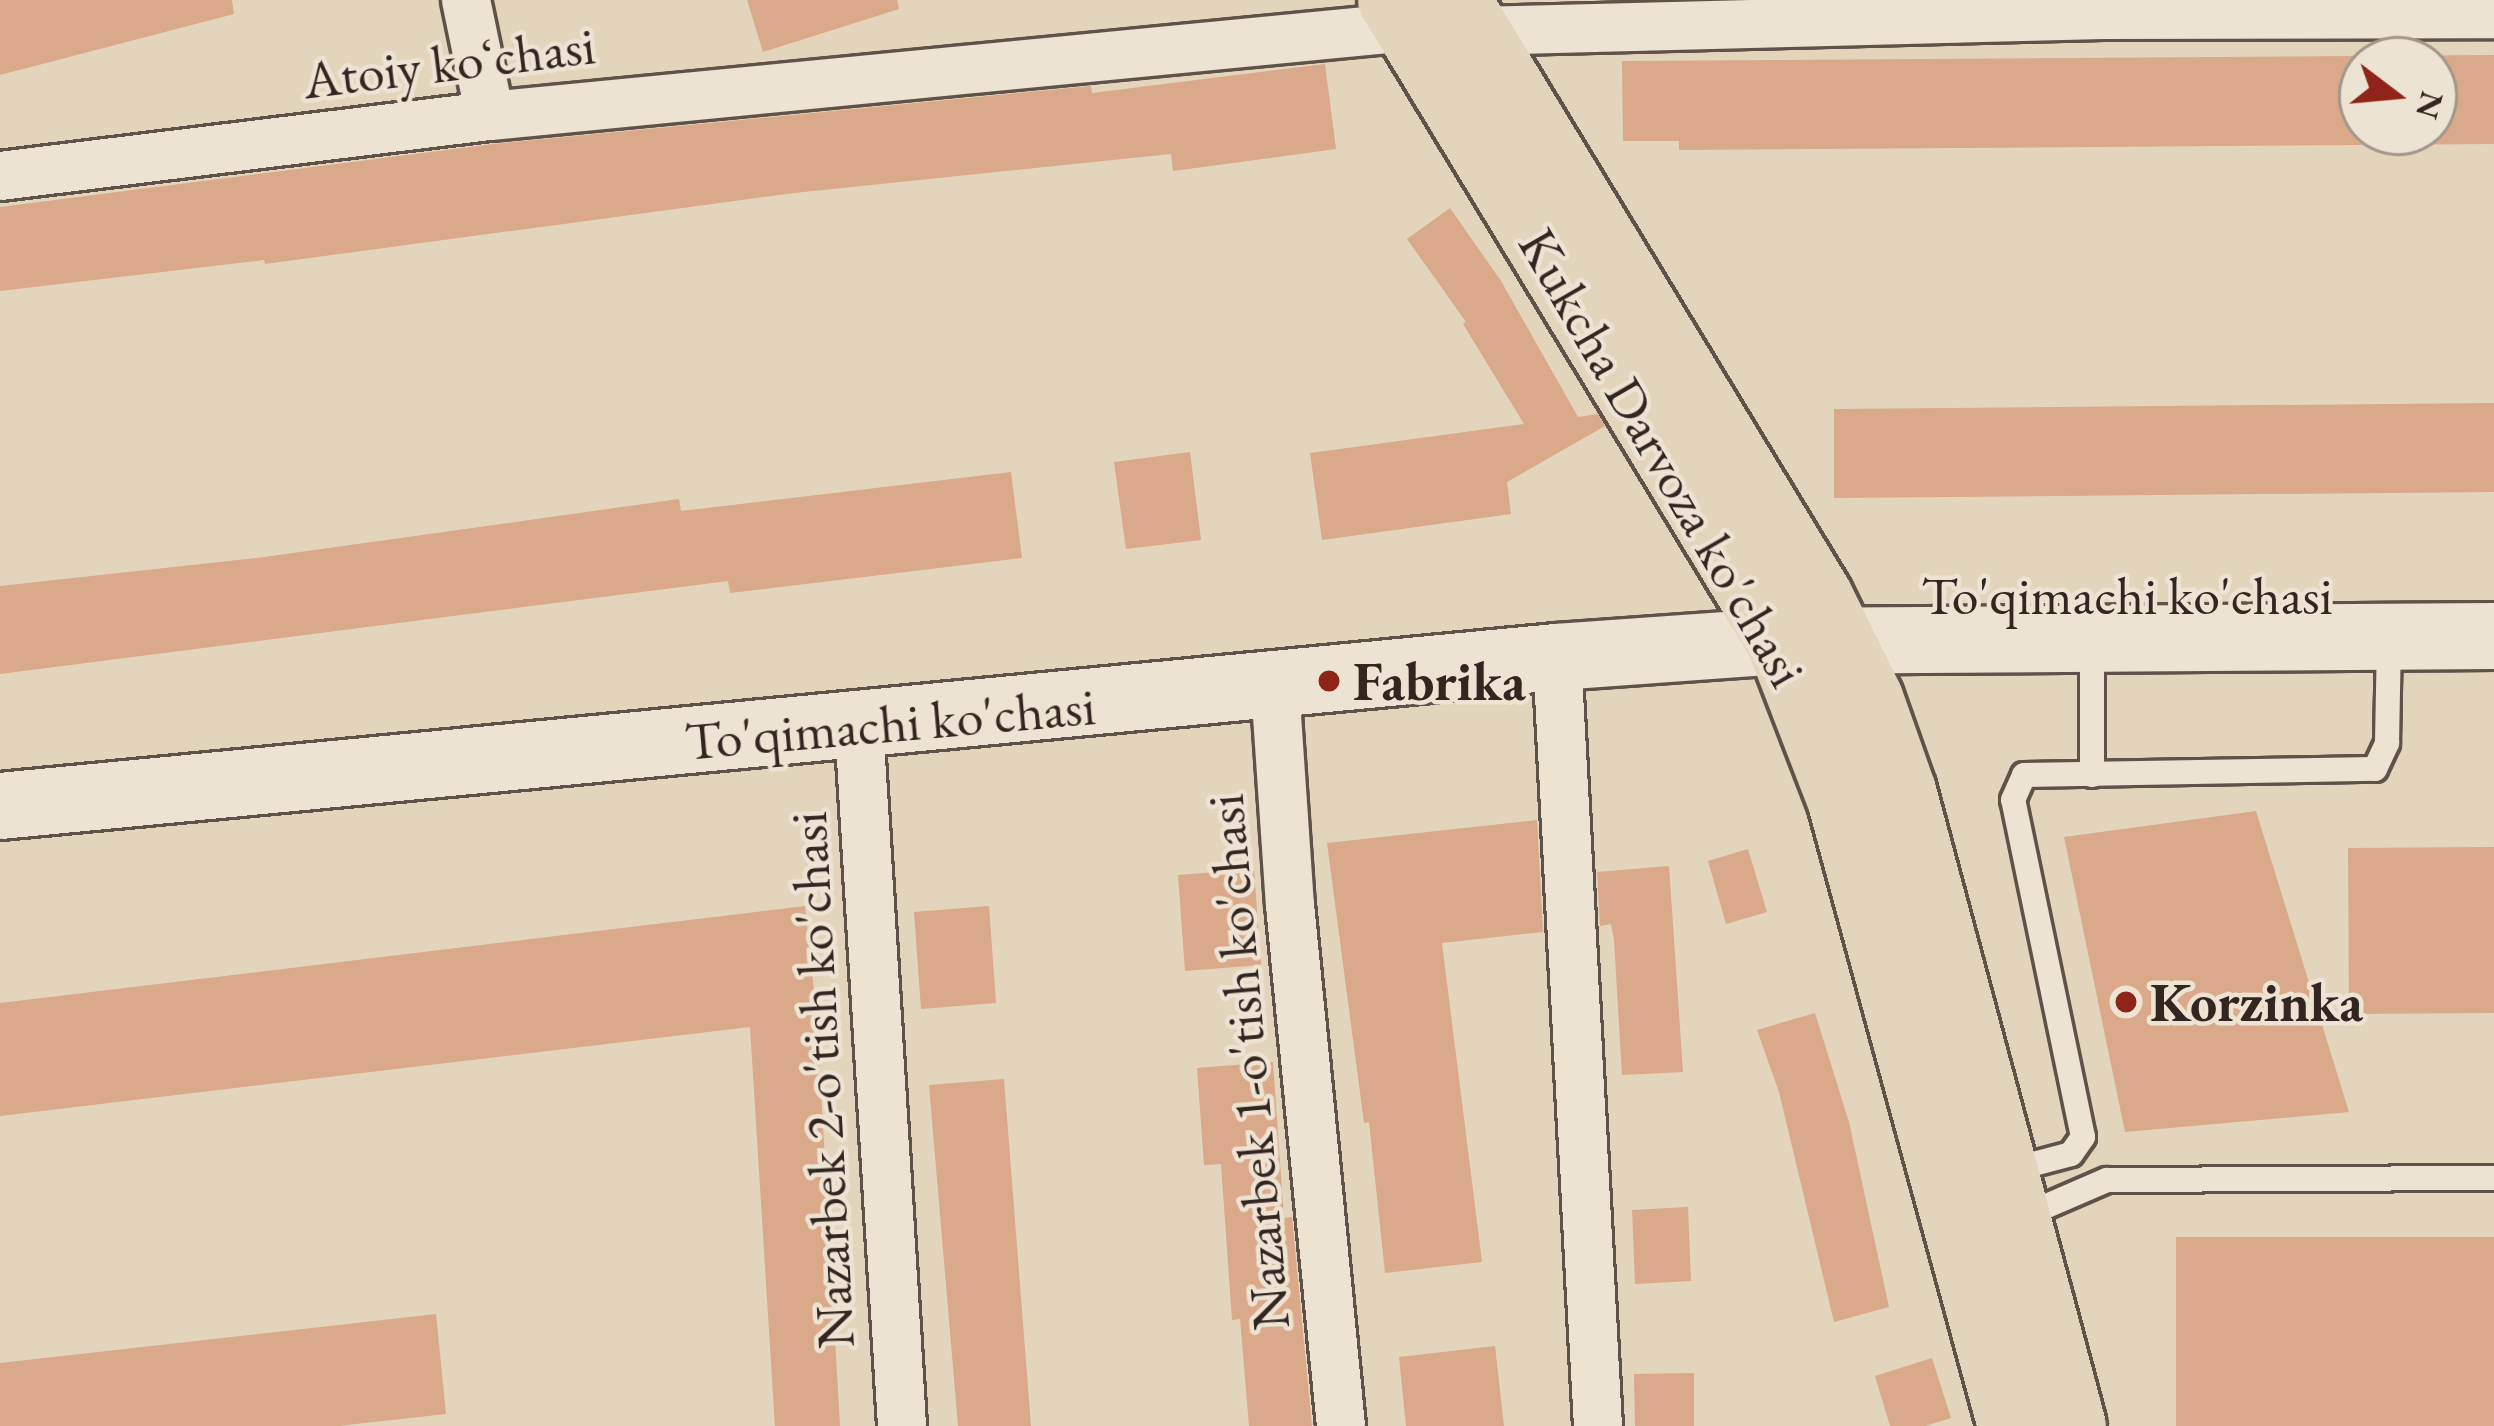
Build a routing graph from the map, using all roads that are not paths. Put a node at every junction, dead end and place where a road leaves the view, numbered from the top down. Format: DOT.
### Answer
graph roads {
  1 [pos="466,0"];
  2 [pos="2098,8"];
  3 [pos="1434,14"];
  4 [pos="2494,14"];
  5 [pos="490,116"];
  6 [pos="0,176"];
  7 [pos="2494,592"];
  8 [pos="1813,625"];
  9 [pos="2390,635"];
  10 [pos="2494,635"];
  11 [pos="2092,637"];
  12 [pos="1558,657"];
  13 [pos="1275,686"];
  14 [pos="859,726"];
  15 [pos="2092,775"];
  16 [pos="0,806"];
  17 [pos="2494,1178"];
  18 [pos="2011,1195"];
  19 [pos="902,1426"];
  20 [pos="1341,1426"];
  21 [pos="1598,1426"];
  22 [pos="2011,1426"];
  23 [pos="2073,1426"];
  1 -- 5 [label="street"];
  2 -- 3 [label="street, Atoiy koʻchasi"];
  2 -- 4 [label="street, Atoiy koʻchasi"];
  3 -- 5 [label="street, Atoiy koʻchasi"];
  3 -- 8 [label="main road, Kukcha Darvoza ko'chasi"];
  5 -- 6 [label="street, Atoiy koʻchasi"];
  7 -- 8 [label="main road, To'qimachi ko'chasi"];
  8 -- 11 [label="main road, To'qimachi ko'chasi"];
  8 -- 12 [label="main road, To'qimachi ko'chasi"];
  8 -- 18 [label="main road, Kukcha Darvoza ko'chasi"];
  8 -- 22 [label="main road, Kukcha Darvoza ko'chasi"];
  9 -- 10 [label="main road, To'qimachi ko'chasi"];
  9 -- 11 [label="main road, To'qimachi ko'chasi"];
  9 -- 15 [label="lane"];
  11 -- 15 [label="lane"];
  12 -- 13 [label="main road, To'qimachi ko'chasi"];
  12 -- 21 [label="street"];
  13 -- 14 [label="main road, To'qimachi ko'chasi"];
  13 -- 20 [label="street, Nazarbek 1-o'tish ko'chasi"];
  14 -- 16 [label="main road, To'qimachi ko'chasi"];
  14 -- 19 [label="street, Nazarbek 2-o'tish ko'chasi"];
  15 -- 18 [label="lane"];
  17 -- 18 [label="lane"];
  18 -- 23 [label="main road, Kukcha Darvoza ko'chasi"];
}
